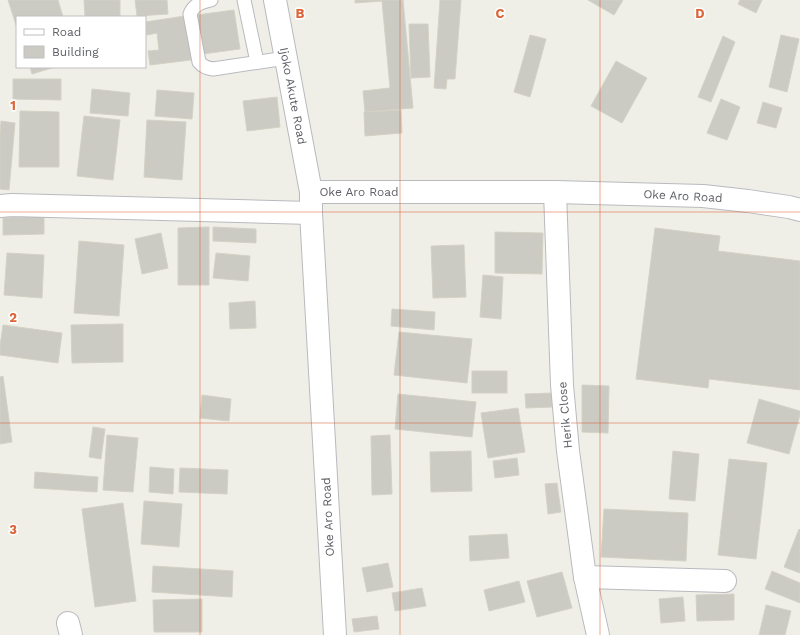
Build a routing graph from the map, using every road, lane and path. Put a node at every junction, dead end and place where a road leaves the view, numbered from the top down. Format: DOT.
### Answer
graph roads {
  1 [pos="211,0"];
  2 [pos="244,0"];
  3 [pos="275,0"];
  4 [pos="286,58"];
  5 [pos="257,62"];
  6 [pos="556,192"];
  7 [pos="311,202"];
  8 [pos="0,206"];
  9 [pos="800,210"];
  10 [pos="585,577"];
  11 [pos="725,580"];
  12 [pos="335,635"];
  13 [pos="598,635"];
  1 -- 5 [label="lane"];
  2 -- 5 [label="lane"];
  3 -- 4 [label="main road, Ijoko Akute Road"];
  4 -- 5 [label="lane"];
  4 -- 7 [label="main road, Ijoko Akute Road"];
  6 -- 7 [label="main road, Oke Aro Road"];
  6 -- 9 [label="main road, Oke Aro Road"];
  6 -- 10 [label="main road, Herik Close"];
  7 -- 8 [label="main road"];
  7 -- 12 [label="main road, Oke Aro Road"];
  10 -- 11 [label="main road"];
  10 -- 13 [label="main road, Herik Close"];
}
